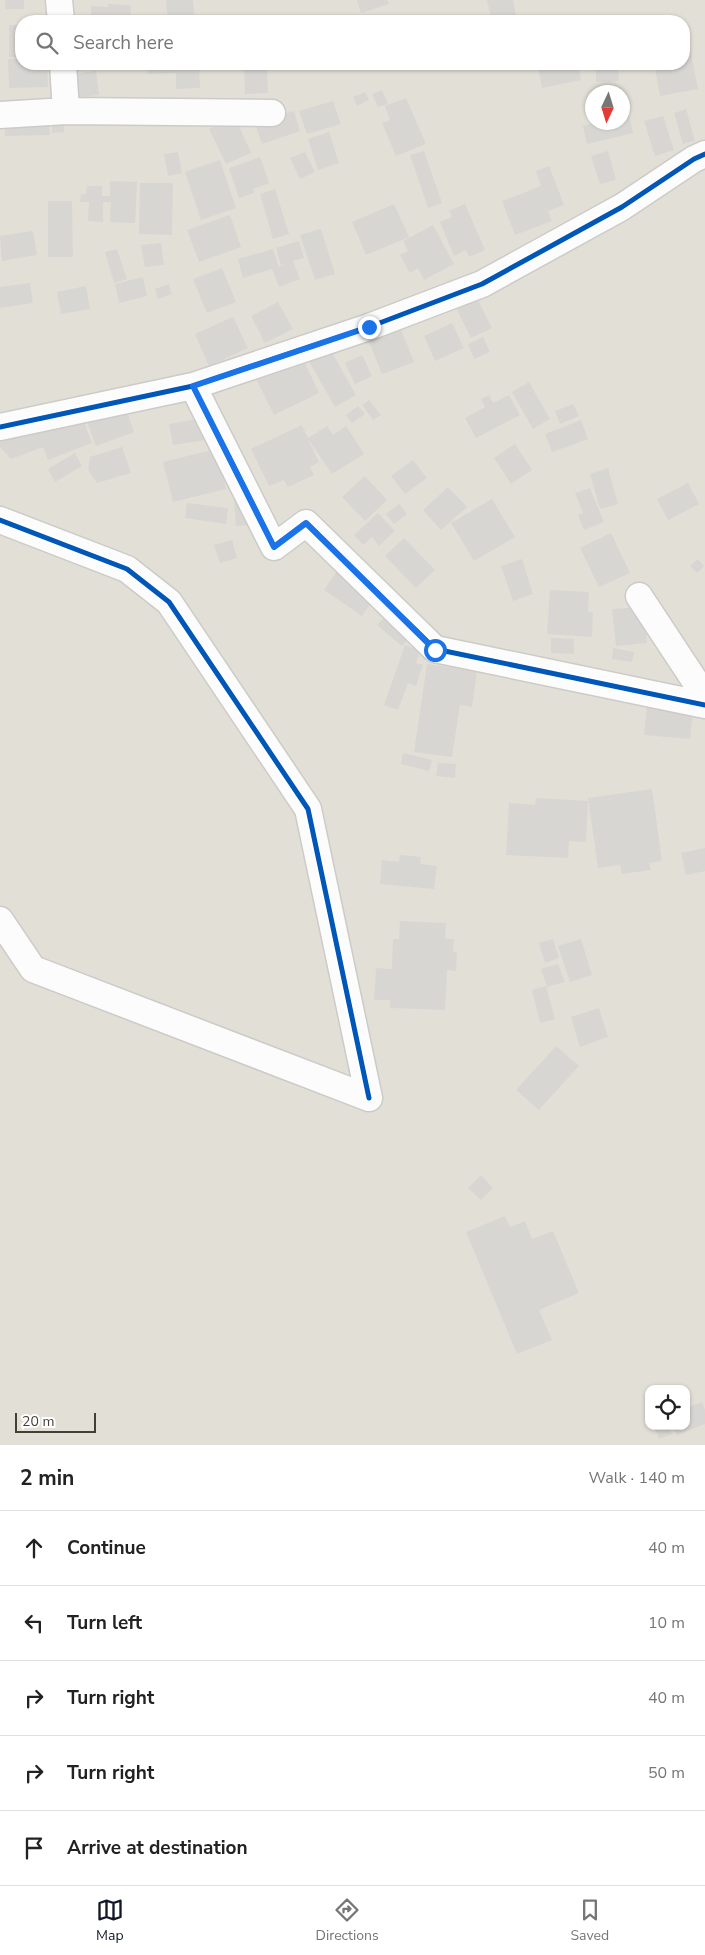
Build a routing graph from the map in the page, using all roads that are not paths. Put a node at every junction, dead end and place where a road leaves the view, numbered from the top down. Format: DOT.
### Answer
graph roads {
  1 [pos="59,0"];
  2 [pos="60,15"];
  3 [pos="63,70"];
  4 [pos="66,111"];
  5 [pos="272,113"];
  6 [pos="0,115"];
  7 [pos="705,154"];
  8 [pos="193,386"];
  9 [pos="0,427"];
  10 [pos="0,520"];
  11 [pos="639,596"];
  12 [pos="705,696"];
  13 [pos="705,705"];
  14 [pos="0,920"];
  1 -- 2 [label="street"];
  3 -- 4 [label="street"];
  4 -- 5 [label="street"];
  4 -- 6 [label="street"];
  7 -- 8 [label="street"];
  8 -- 9 [label="street"];
  8 -- 13 [label="street"];
  10 -- 14 [label="street"];
  11 -- 12 [label="street"];
}
